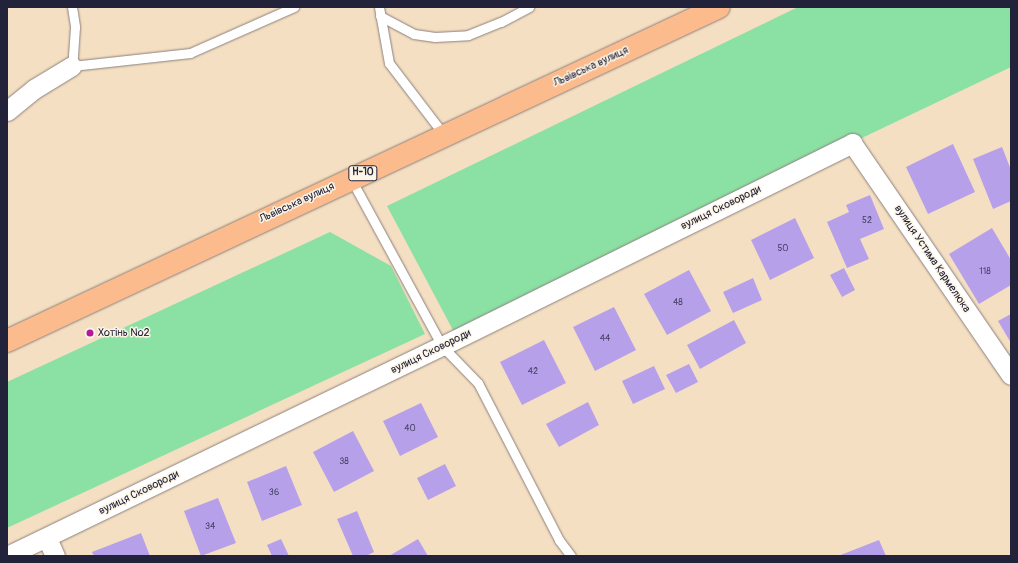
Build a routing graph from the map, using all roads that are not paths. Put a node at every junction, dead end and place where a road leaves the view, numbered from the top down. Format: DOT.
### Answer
graph roads {
  1 [pos="72,7"];
  2 [pos="294,7"];
  3 [pos="529,7"];
  4 [pos="719,7"];
  5 [pos="380,12"];
  6 [pos="72,66"];
  7 [pos="7,111"];
  8 [pos="444,135"];
  9 [pos="852,144"];
  10 [pos="351,178"];
  11 [pos="7,341"];
  12 [pos="442,346"];
  13 [pos="1011,374"];
  14 [pos="47,538"];
  15 [pos="7,556"];
  16 [pos="55,556"];
  17 [pos="571,556"];
  1 -- 6 [label="lane"];
  2 -- 6 [label="lane"];
  3 -- 5 [label="lane"];
  4 -- 8 [label="main road, Львівська вулиця / Н-10"];
  5 -- 8 [label="lane"];
  6 -- 7 [label="street"];
  8 -- 10 [label="main road, Львівська вулиця / Н-10"];
  9 -- 12 [label="street, вулиця Сковороди"];
  9 -- 13 [label="street, вулиця Устима Кармелюка"];
  10 -- 11 [label="main road, Львівська вулиця / Н-10"];
  10 -- 12 [label="lane"];
  12 -- 14 [label="street, вулиця Сковороди"];
  12 -- 17 [label="lane"];
  14 -- 15 [label="street, вулиця Сковороди"];
  14 -- 16 [label="street"];
}
